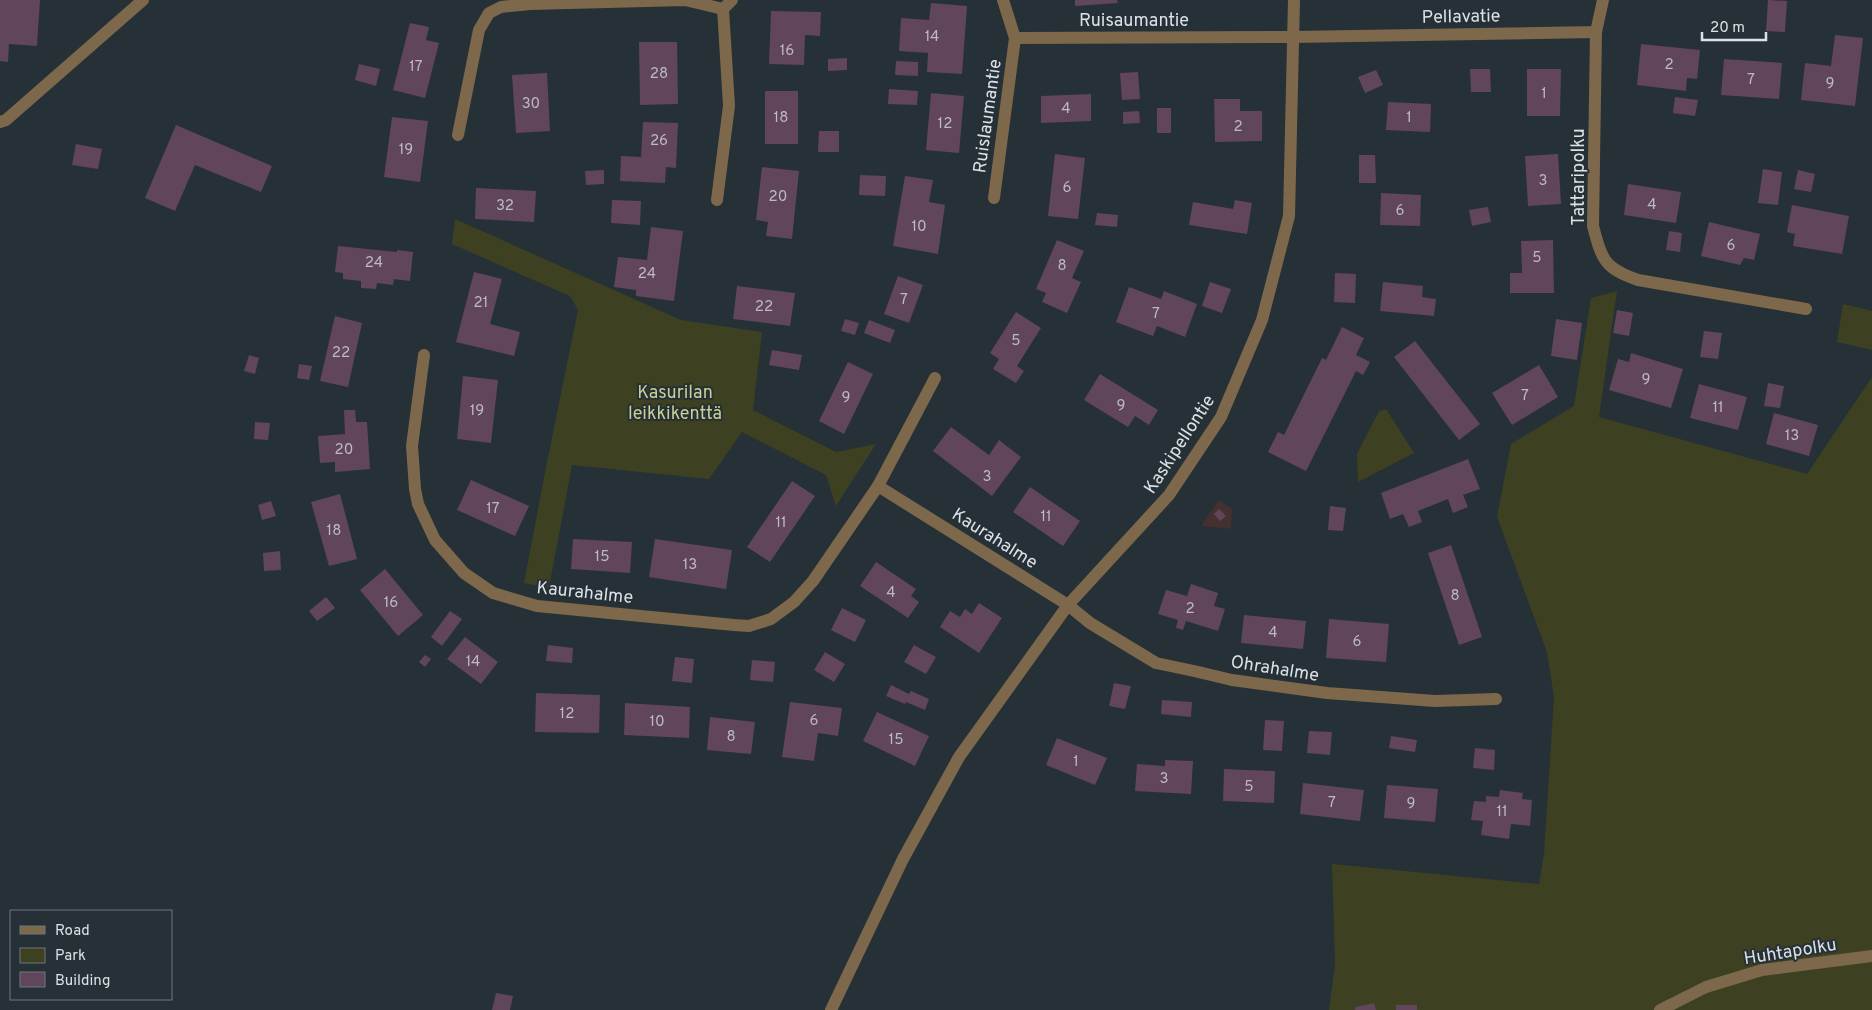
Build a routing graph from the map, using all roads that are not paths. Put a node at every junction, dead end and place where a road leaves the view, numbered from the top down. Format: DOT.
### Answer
graph roads {
  1 [pos="143,0"];
  2 [pos="1003,0"];
  3 [pos="1294,0"];
  4 [pos="1604,0"];
  5 [pos="728,4"];
  6 [pos="1596,32"];
  7 [pos="1293,37"];
  8 [pos="1015,38"];
  9 [pos="0,122"];
  10 [pos="458,135"];
  11 [pos="994,198"];
  12 [pos="717,200"];
  13 [pos="1806,309"];
  14 [pos="424,355"];
  15 [pos="935,378"];
  16 [pos="878,486"];
  17 [pos="1068,605"];
  18 [pos="1496,699"];
  19 [pos="1872,956"];
  20 [pos="831,1010"];
  21 [pos="1660,1010"];
  1 -- 9 [label="street"];
  2 -- 8 [label="street"];
  3 -- 7 [label="street, Kaskipellontie"];
  4 -- 6 [label="street"];
  5 -- 10 [label="street"];
  5 -- 12 [label="street"];
  6 -- 7 [label="street, Pellavatie"];
  6 -- 13 [label="street, Tattaripolku"];
  7 -- 8 [label="street, Ruisaumantie"];
  7 -- 17 [label="street, Kaskipellontie"];
  8 -- 11 [label="street, Ruislaumantie"];
  14 -- 16 [label="street, Kaurahalme"];
  15 -- 16 [label="street, Kaurahalme"];
  16 -- 17 [label="street, Kaurahalme"];
  17 -- 18 [label="street, Ohrahalme"];
  17 -- 20 [label="street, Kaskipellontie"];
  19 -- 21 [label="street, Huhtapolku"];
}
